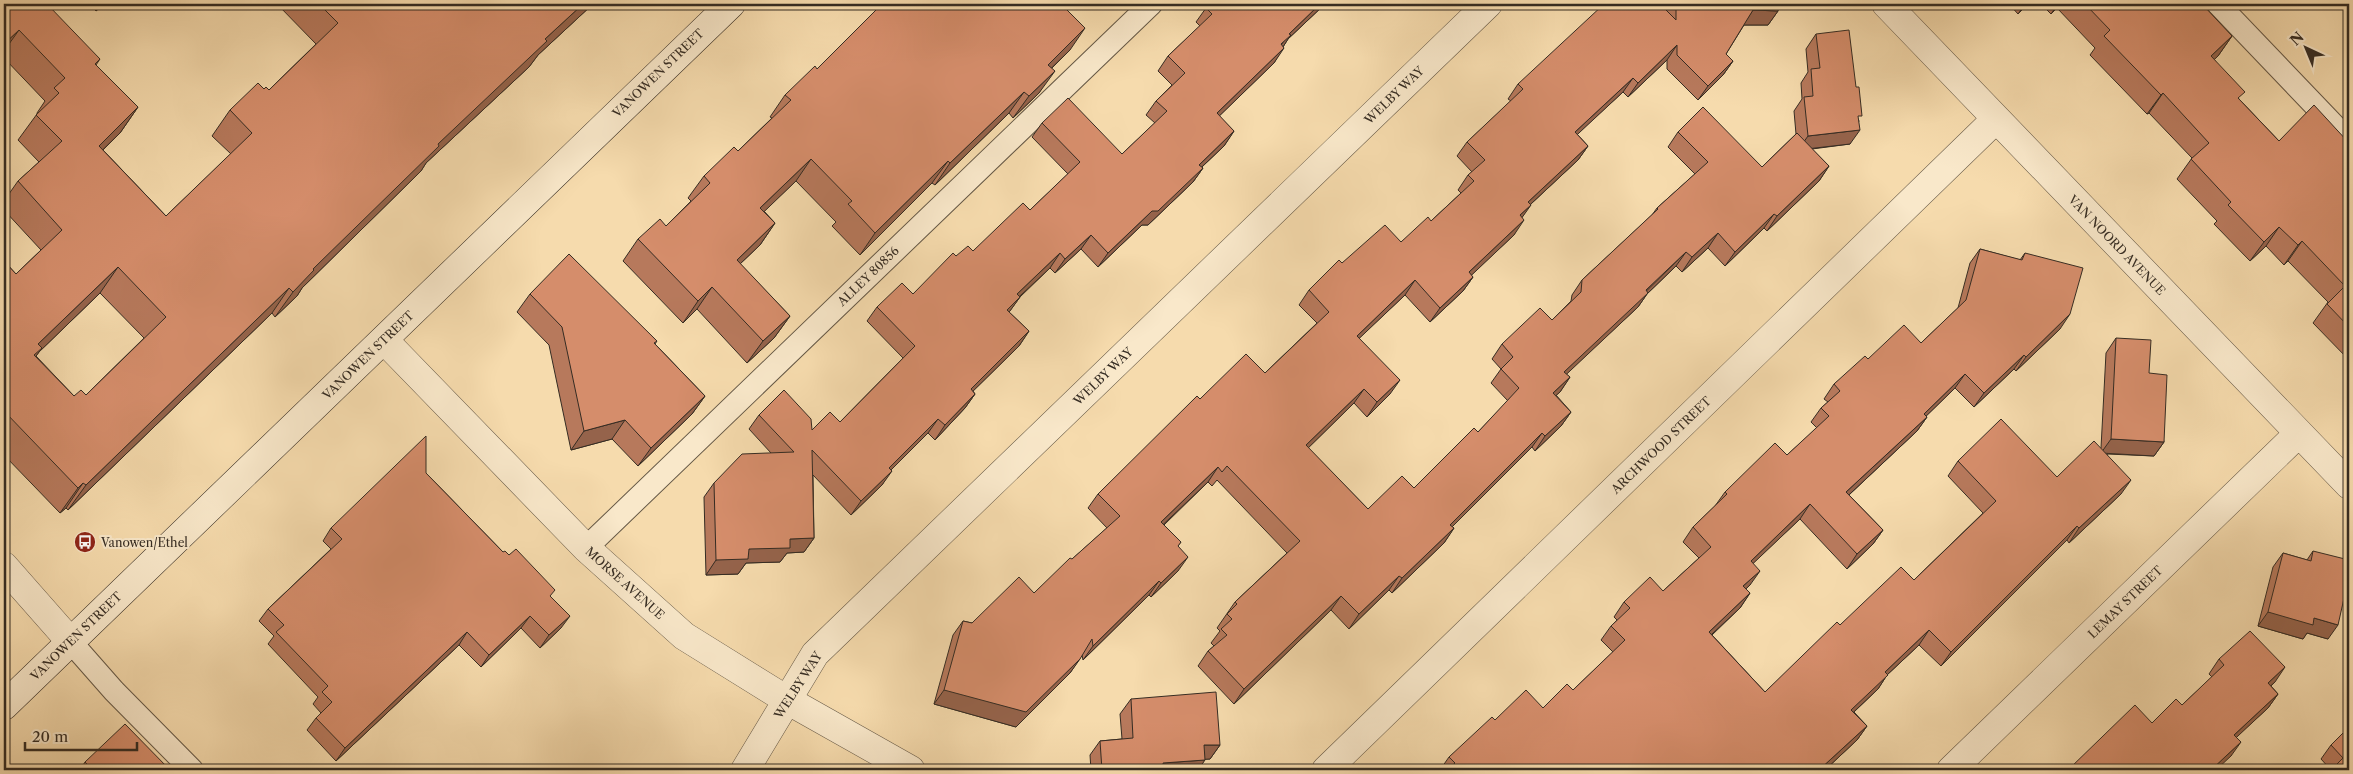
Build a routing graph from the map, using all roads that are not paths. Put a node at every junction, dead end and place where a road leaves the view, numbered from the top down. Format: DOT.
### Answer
graph roads {
  1 [pos="731,4"];
  2 [pos="1151,4"];
  3 [pos="1488,4"];
  4 [pos="1886,4"];
  5 [pos="2218,4"];
  6 [pos="1996,119"];
  7 [pos="2349,141"];
  8 [pos="384,340"];
  9 [pos="2299,433"];
  10 [pos="2349,485"];
  11 [pos="586,548"];
  12 [pos="4,566"];
  13 [pos="70,641"];
  14 [pos="787,700"];
  15 [pos="4,706"];
  16 [pos="192,770"];
  17 [pos="745,770"];
  18 [pos="911,770"];
  19 [pos="1326,770"];
  20 [pos="1951,770"];
  1 -- 8 [label="street, VANOWEN STREET"];
  2 -- 11 [label="lane, ALLEY 80856"];
  3 -- 14 [label="street, WELBY WAY"];
  4 -- 6 [label="street, VAN NOORD AVENUE"];
  5 -- 7 [label="lane"];
  6 -- 9 [label="street, VAN NOORD AVENUE"];
  6 -- 19 [label="street, ARCHWOOD STREET"];
  8 -- 11 [label="street, MORSE AVENUE"];
  8 -- 13 [label="street, VANOWEN STREET"];
  9 -- 10 [label="street, VAN NOORD AVENUE"];
  9 -- 20 [label="street, LEMAY STREET"];
  11 -- 14 [label="street, MORSE AVENUE"];
  12 -- 13 [label="street"];
  13 -- 15 [label="street, VANOWEN STREET"];
  13 -- 16 [label="lane"];
  14 -- 17 [label="street, WELBY WAY"];
  14 -- 18 [label="street, MORSE AVENUE"];
}
